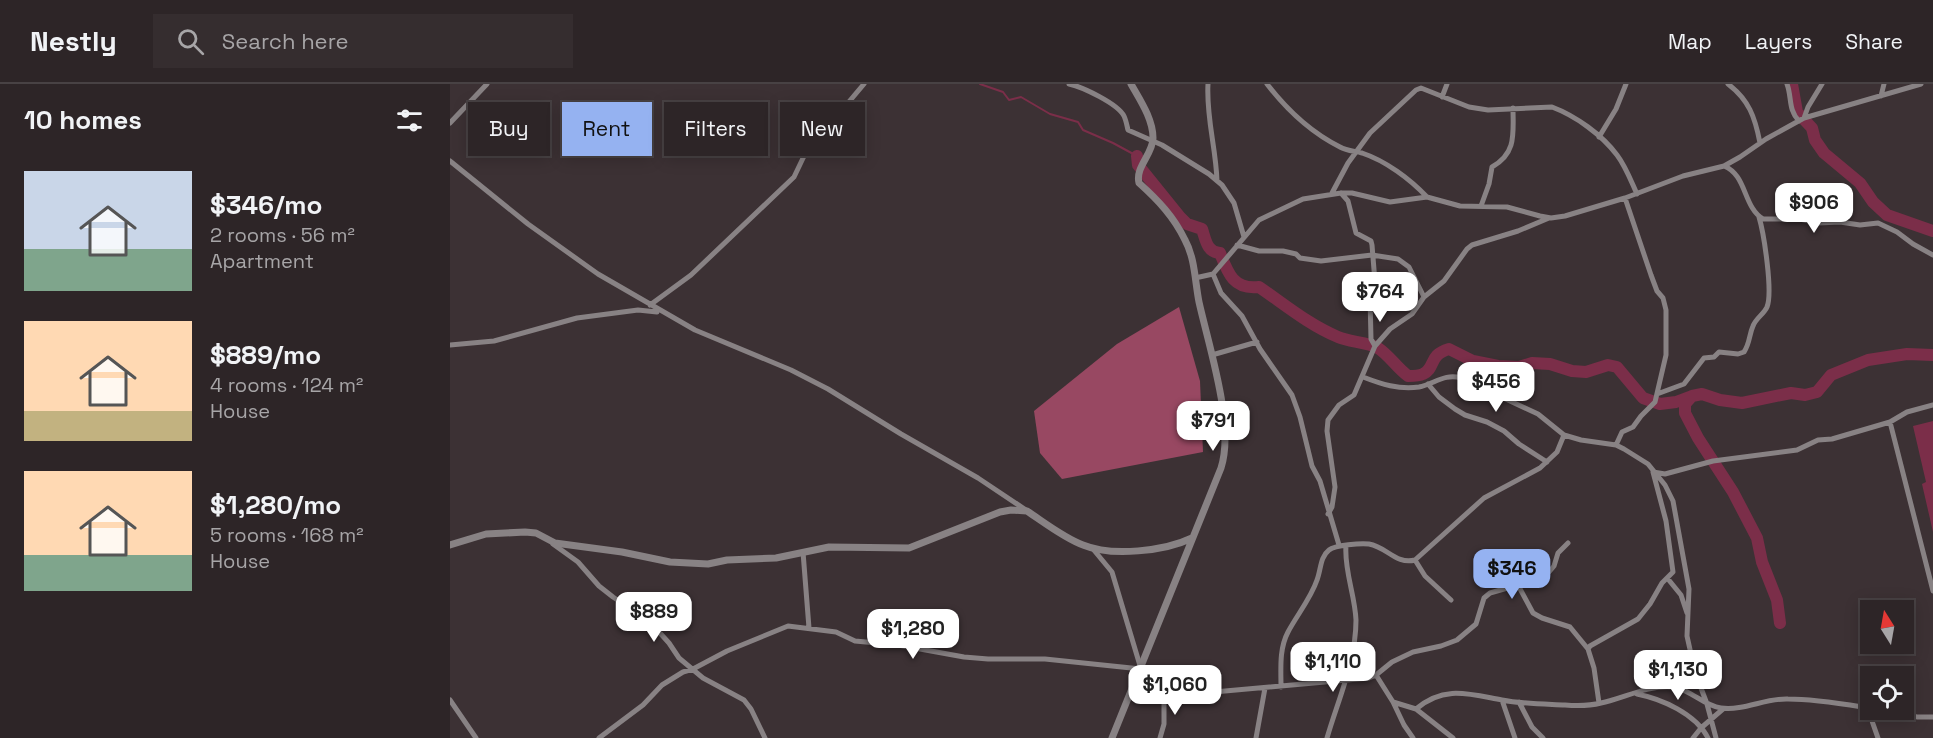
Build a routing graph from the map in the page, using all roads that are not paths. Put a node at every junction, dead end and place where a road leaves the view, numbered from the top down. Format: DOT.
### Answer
graph roads {
  1 [pos="487,84"];
  2 [pos="864,84"];
  3 [pos="1069,84"];
  4 [pos="1131,84"];
  5 [pos="1208,84"];
  6 [pos="1267,84"];
  7 [pos="1447,84"];
  8 [pos="1626,84"];
  9 [pos="1728,84"];
  10 [pos="1787,84"];
  11 [pos="1822,84"];
  12 [pos="1884,84"];
  13 [pos="1921,84"];
  14 [pos="1881,96"];
  15 [pos="1442,97"];
  16 [pos="1513,108"];
  17 [pos="1802,119"];
  18 [pos="450,123"];
  19 [pos="1599,137"];
  20 [pos="1153,140"];
  21 [pos="1760,143"];
  22 [pos="1355,152"];
  23 [pos="450,161"];
  24 [pos="1724,166"];
  25 [pos="1217,180"];
  26 [pos="1332,193"];
  27 [pos="1341,193"];
  28 [pos="1637,194"];
  29 [pos="1427,197"];
  30 [pos="1625,198"];
  31 [pos="1481,206"];
  32 [pos="1759,217"];
  33 [pos="1551,218"];
  34 [pos="1244,237"];
  35 [pos="1238,245"];
  36 [pos="1372,255"];
  37 [pos="1933,255"];
  38 [pos="1213,274"];
  39 [pos="1195,278"];
  40 [pos="1424,297"];
  41 [pos="650,305"];
  42 [pos="667,314"];
  43 [pos="1257,342"];
  44 [pos="450,345"];
  45 [pos="1375,346"];
  46 [pos="1212,355"];
  47 [pos="1363,377"];
  48 [pos="1428,384"];
  49 [pos="1657,394"];
  50 [pos="1933,405"];
  51 [pos="1890,422"];
  52 [pos="1564,435"];
  53 [pos="1616,445"];
  54 [pos="1547,462"];
  55 [pos="1653,472"];
  56 [pos="1027,511"];
  57 [pos="1328,514"];
  58 [pos="1192,538"];
  59 [pos="549,541"];
  60 [pos="1568,543"];
  61 [pos="450,545"];
  62 [pos="1339,545"];
  63 [pos="1346,546"];
  64 [pos="1093,549"];
  65 [pos="803,552"];
  66 [pos="1415,560"];
  67 [pos="1668,579"];
  68 [pos="1518,585"];
  69 [pos="1933,591"];
  70 [pos="1451,600"];
  71 [pos="1687,615"];
  72 [pos="809,628"];
  73 [pos="1588,649"];
  74 [pos="693,669"];
  75 [pos="1141,669"];
  76 [pos="1376,675"];
  77 [pos="1346,680"];
  78 [pos="1134,686"];
  79 [pos="1281,687"];
  80 [pos="1265,688"];
  81 [pos="1164,691"];
  82 [pos="1635,693"];
  83 [pos="450,700"];
  84 [pos="1502,700"];
  85 [pos="1394,702"];
  86 [pos="1519,702"];
  87 [pos="1599,703"];
  88 [pos="1707,704"];
  89 [pos="1416,709"];
  90 [pos="1723,709"];
  91 [pos="1860,709"];
  92 [pos="1914,716"];
  93 [pos="1933,717"];
  94 [pos="1711,719"];
  95 [pos="1871,720"];
  96 [pos="1701,728"];
  97 [pos="476,738"];
  98 [pos="598,738"];
  99 [pos="765,738"];
  100 [pos="1112,738"];
  101 [pos="1160,738"];
  102 [pos="1256,738"];
  103 [pos="1327,738"];
  104 [pos="1413,738"];
  105 [pos="1453,738"];
  106 [pos="1515,738"];
  107 [pos="1543,738"];
  108 [pos="1693,738"];
  109 [pos="1708,738"];
  110 [pos="1716,738"];
  111 [pos="1878,738"];
  1 -- 18 [label="street"];
  2 -- 41 [label="street"];
  3 -- 20 [label="street"];
  4 -- 20 [label="street"];
  5 -- 25 [label="street"];
  6 -- 22 [label="street"];
  7 -- 15 [label="street"];
  8 -- 19 [label="street"];
  9 -- 21 [label="street"];
  10 -- 17 [label="street"];
  11 -- 17 [label="street"];
  12 -- 14 [label="street"];
  13 -- 14 [label="street"];
  14 -- 17 [label="street"];
  15 -- 16 [label="street"];
  15 -- 22 [label="street"];
  16 -- 19 [label="street"];
  16 -- 31 [label="street"];
  17 -- 21 [label="street"];
  19 -- 28 [label="street"];
  20 -- 25 [label="street"];
  20 -- 39 [label="street"];
  21 -- 24 [label="street"];
  22 -- 26 [label="street"];
  22 -- 29 [label="street"];
  23 -- 41 [label="street"];
  24 -- 28 [label="street"];
  24 -- 32 [label="street"];
  25 -- 34 [label="street"];
  26 -- 27 [label="street"];
  26 -- 34 [label="street"];
  27 -- 29 [label="street"];
  27 -- 36 [label="street"];
  28 -- 30 [label="street"];
  29 -- 31 [label="street"];
  30 -- 33 [label="street"];
  30 -- 49 [label="street"];
  31 -- 33 [label="street"];
  32 -- 37 [label="street"];
  32 -- 49 [label="street"];
  33 -- 40 [label="street"];
  34 -- 35 [label="street"];
  35 -- 36 [label="street"];
  35 -- 38 [label="street"];
  36 -- 40 [label="street"];
  36 -- 45 [label="street"];
  38 -- 39 [label="street"];
  38 -- 43 [label="street"];
  39 -- 46 [label="street"];
  40 -- 45 [label="street"];
  41 -- 42 [label="street"];
  42 -- 44 [label="street"];
  42 -- 56 [label="street"];
  43 -- 46 [label="street"];
  43 -- 57 [label="street"];
  45 -- 47 [label="street"];
  46 -- 58 [label="street"];
  47 -- 48 [label="street"];
  47 -- 57 [label="street"];
  48 -- 52 [label="street"];
  48 -- 54 [label="street"];
  49 -- 53 [label="street"];
  50 -- 51 [label="street"];
  51 -- 55 [label="street"];
  51 -- 69 [label="street"];
  52 -- 53 [label="street"];
  52 -- 54 [label="street"];
  53 -- 55 [label="street"];
  54 -- 66 [label="street"];
  55 -- 67 [label="street"];
  55 -- 71 [label="street"];
  56 -- 64 [label="street"];
  56 -- 65 [label="street"];
  57 -- 62 [label="street"];
  58 -- 64 [label="street"];
  58 -- 75 [label="street"];
  59 -- 61 [label="street"];
  59 -- 65 [label="street"];
  59 -- 74 [label="street"];
  60 -- 68 [label="street"];
  62 -- 63 [label="street"];
  62 -- 79 [label="street"];
  63 -- 66 [label="street"];
  63 -- 77 [label="street"];
  64 -- 75 [label="street"];
  65 -- 72 [label="street"];
  66 -- 70 [label="street"];
  67 -- 71 [label="street"];
  67 -- 73 [label="street"];
  68 -- 73 [label="street"];
  68 -- 76 [label="street"];
  71 -- 88 [label="street"];
  72 -- 74 [label="street"];
  72 -- 75 [label="street"];
  73 -- 87 [label="street"];
  74 -- 98 [label="street"];
  74 -- 99 [label="street"];
  75 -- 78 [label="street"];
  76 -- 77 [label="street"];
  76 -- 85 [label="street"];
  77 -- 79 [label="street"];
  77 -- 103 [label="street"];
  78 -- 81 [label="street"];
  78 -- 100 [label="street"];
  79 -- 80 [label="street"];
  80 -- 81 [label="street"];
  80 -- 102 [label="street"];
  81 -- 101 [label="street"];
  82 -- 87 [label="street"];
  82 -- 88 [label="street"];
  82 -- 96 [label="street"];
  83 -- 97 [label="street"];
  84 -- 86 [label="street"];
  84 -- 89 [label="street"];
  84 -- 106 [label="street"];
  85 -- 89 [label="street"];
  85 -- 104 [label="street"];
  86 -- 87 [label="street"];
  86 -- 107 [label="street"];
  88 -- 90 [label="street"];
  88 -- 94 [label="street"];
  89 -- 105 [label="street"];
  90 -- 91 [label="street"];
  90 -- 94 [label="street"];
  92 -- 93 [label="street"];
  94 -- 96 [label="street"];
  94 -- 110 [label="street"];
  95 -- 111 [label="street"];
  96 -- 108 [label="street"];
  96 -- 109 [label="street"];
}
